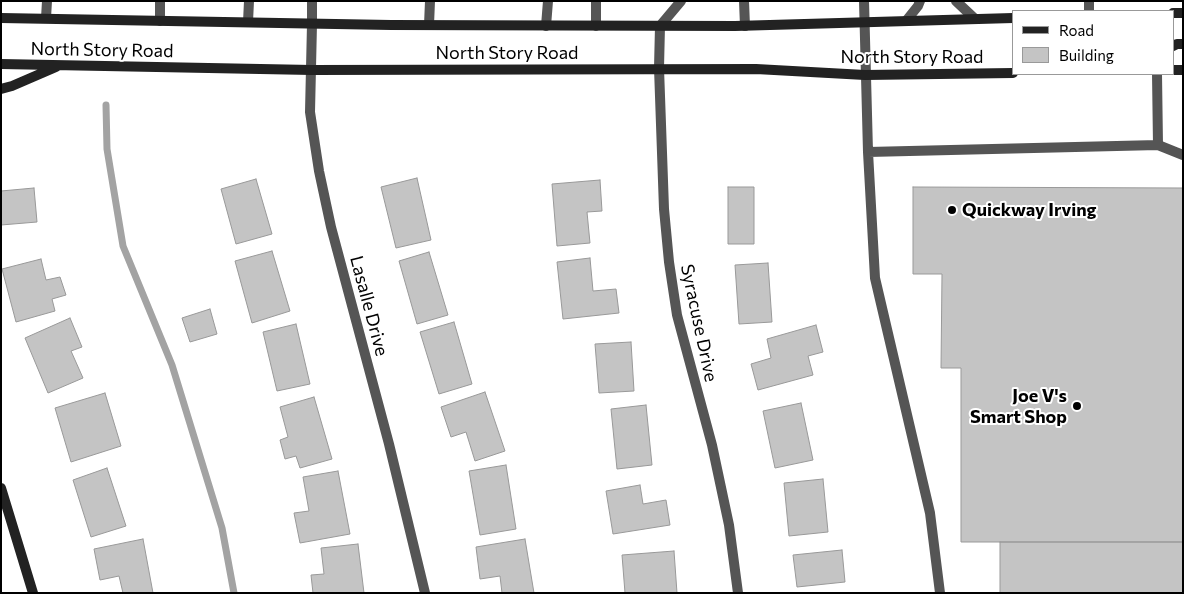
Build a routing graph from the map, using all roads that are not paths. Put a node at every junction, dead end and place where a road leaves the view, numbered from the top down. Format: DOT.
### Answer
graph roads {
  1 [pos="47,1"];
  2 [pos="160,1"];
  3 [pos="248,1"];
  4 [pos="312,1"];
  5 [pos="430,1"];
  6 [pos="548,1"];
  7 [pos="596,1"];
  8 [pos="681,1"];
  9 [pos="744,1"];
  10 [pos="864,1"];
  11 [pos="920,1"];
  12 [pos="956,1"];
  13 [pos="1,18"];
  14 [pos="46,18"];
  15 [pos="1012,18"];
  16 [pos="975,20"];
  17 [pos="160,21"];
  18 [pos="248,22"];
  19 [pos="906,22"];
  20 [pos="864,23"];
  21 [pos="312,24"];
  22 [pos="429,25"];
  23 [pos="546,26"];
  24 [pos="596,26"];
  25 [pos="660,26"];
  26 [pos="745,26"];
  27 [pos="1,64"];
  28 [pos="59,66"];
  29 [pos="659,68"];
  30 [pos="312,70"];
  31 [pos="1012,73"];
  32 [pos="865,75"];
  33 [pos="1158,75"];
  34 [pos="1,89"];
  35 [pos="1158,145"];
  36 [pos="868,152"];
  37 [pos="1183,155"];
  38 [pos="1,488"];
  39 [pos="33,593"];
  40 [pos="425,593"];
  41 [pos="738,593"];
  42 [pos="940,593"];
  1 -- 14 [label="street"];
  2 -- 17 [label="street"];
  3 -- 18 [label="street"];
  4 -- 21 [label="street, Lasalle Drive"];
  5 -- 22 [label="street"];
  6 -- 23 [label="street"];
  7 -- 24 [label="street"];
  8 -- 25 [label="street"];
  9 -- 26 [label="street"];
  10 -- 20 [label="street"];
  11 -- 19 [label="street"];
  12 -- 16 [label="street"];
  13 -- 14 [label="main road, North Story Road"];
  14 -- 17 [label="main road, North Story Road"];
  15 -- 16 [label="main road, North Story Road"];
  16 -- 19 [label="main road, North Story Road"];
  17 -- 18 [label="main road, North Story Road"];
  18 -- 21 [label="main road, North Story Road"];
  19 -- 20 [label="main road, North Story Road"];
  20 -- 26 [label="main road, North Story Road"];
  20 -- 32 [label="street"];
  21 -- 22 [label="main road, North Story Road"];
  21 -- 30 [label="street, Lasalle Drive"];
  22 -- 23 [label="main road, North Story Road"];
  23 -- 24 [label="main road, North Story Road"];
  24 -- 25 [label="main road, North Story Road"];
  25 -- 26 [label="main road, North Story Road"];
  25 -- 29 [label="street, Syracuse Drive"];
  27 -- 28 [label="main road, North Story Road"];
  28 -- 30 [label="main road, North Story Road"];
  28 -- 34 [label="main road"];
  29 -- 30 [label="main road, North Story Road"];
  29 -- 32 [label="main road, North Story Road"];
  29 -- 41 [label="street, Syracuse Drive"];
  30 -- 40 [label="street, Lasalle Drive"];
  31 -- 32 [label="main road, North Story Road"];
  32 -- 36 [label="street"];
  33 -- 35 [label="street"];
  35 -- 36 [label="street"];
  35 -- 37 [label="street"];
  36 -- 42 [label="street"];
  38 -- 39 [label="main road"];
}
